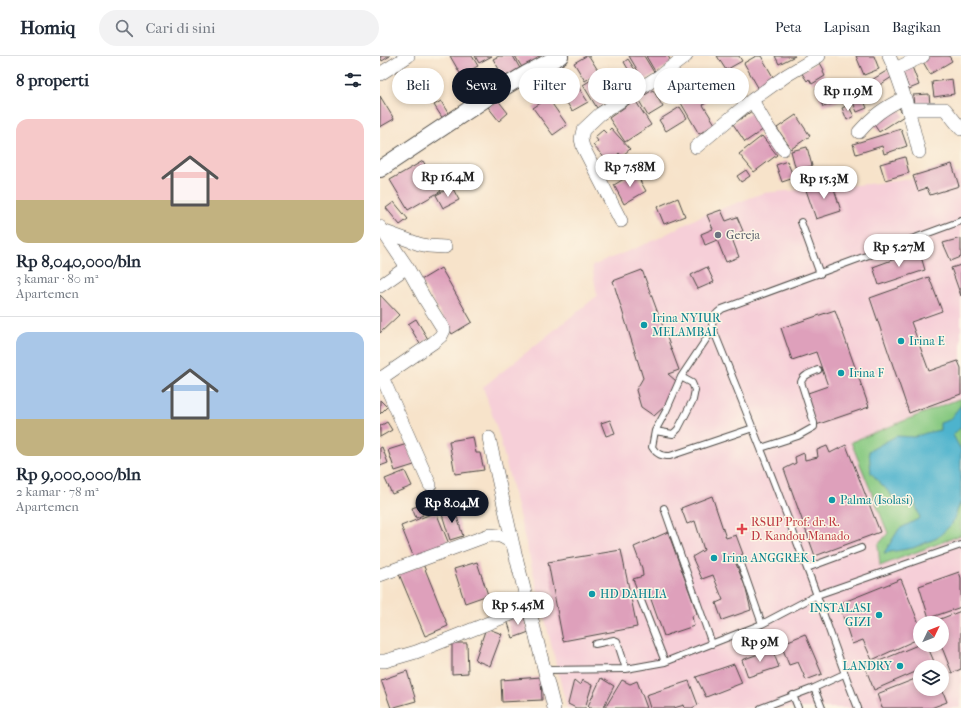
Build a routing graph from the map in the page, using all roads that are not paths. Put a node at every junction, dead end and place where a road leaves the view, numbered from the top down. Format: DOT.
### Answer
graph roads {
  1 [pos="408,56"];
  2 [pos="560,56"];
  3 [pos="686,56"];
  4 [pos="819,56"];
  5 [pos="889,56"];
  6 [pos="923,56"];
  7 [pos="895,69"];
  8 [pos="380,74"];
  9 [pos="752,100"];
  10 [pos="906,104"];
  11 [pos="961,129"];
  12 [pos="859,132"];
  13 [pos="696,147"];
  14 [pos="783,149"];
  15 [pos="919,152"];
  16 [pos="380,169"];
  17 [pos="621,221"];
  18 [pos="801,222"];
  19 [pos="961,222"];
  20 [pos="382,229"];
  21 [pos="444,247"];
  22 [pos="406,267"];
  23 [pos="820,274"];
  24 [pos="380,286"];
  25 [pos="713,329"];
  26 [pos="818,370"];
  27 [pos="681,377"];
  28 [pos="381,378"];
  29 [pos="753,428"];
  30 [pos="655,431"];
  31 [pos="488,438"];
  32 [pos="761,448"];
  33 [pos="430,485"];
  34 [pos="664,508"];
  35 [pos="961,544"];
  36 [pos="513,545"];
  37 [pos="861,548"];
  38 [pos="740,561"];
  39 [pos="807,568"];
  40 [pos="380,576"];
  41 [pos="816,595"];
  42 [pos="640,598"];
  43 [pos="529,607"];
  44 [pos="762,624"];
  45 [pos="595,644"];
  46 [pos="712,644"];
  47 [pos="380,661"];
  48 [pos="665,662"];
  49 [pos="626,669"];
  50 [pos="545,670"];
  51 [pos="844,674"];
  52 [pos="814,688"];
  53 [pos="793,695"];
  54 [pos="554,708"];
  55 [pos="761,708"];
  56 [pos="798,708"];
  57 [pos="822,708"];
  58 [pos="858,708"];
  1 -- 8 [label="street"];
  2 -- 16 [label="street"];
  3 -- 17 [label="street"];
  4 -- 9 [label="street"];
  5 -- 7 [label="street"];
  6 -- 7 [label="street"];
  7 -- 10 [label="street"];
  9 -- 13 [label="street"];
  9 -- 14 [label="street"];
  10 -- 11 [label="street"];
  10 -- 12 [label="street"];
  10 -- 15 [label="street"];
  18 -- 23 [label="lane"];
  19 -- 23 [label="lane"];
  20 -- 21 [label="street"];
  20 -- 22 [label="street"];
  22 -- 24 [label="street"];
  22 -- 28 [label="street"];
  23 -- 25 [label="lane"];
  25 -- 27 [label="lane"];
  25 -- 29 [label="lane"];
  26 -- 32 [label="lane"];
  27 -- 30 [label="lane"];
  27 -- 30 [label="lane"];
  28 -- 33 [label="street"];
  29 -- 30 [label="lane"];
  29 -- 32 [label="lane"];
  31 -- 36 [label="street"];
  32 -- 39 [label="lane"];
  34 -- 46 [label="lane"];
  35 -- 41 [label="lane"];
  36 -- 40 [label="street"];
  36 -- 43 [label="street"];
  37 -- 39 [label="lane"];
  38 -- 44 [label="lane"];
  39 -- 41 [label="lane"];
  41 -- 44 [label="lane"];
  41 -- 51 [label="lane"];
  42 -- 48 [label="lane"];
  43 -- 47 [label="street"];
  43 -- 50 [label="street"];
  44 -- 46 [label="lane"];
  45 -- 49 [label="lane"];
  46 -- 48 [label="lane"];
  48 -- 49 [label="lane"];
  49 -- 50 [label="lane"];
  50 -- 54 [label="street"];
  51 -- 52 [label="lane"];
  51 -- 58 [label="lane"];
  52 -- 53 [label="lane"];
  52 -- 57 [label="lane"];
  53 -- 55 [label="lane"];
  53 -- 56 [label="lane"];
}
